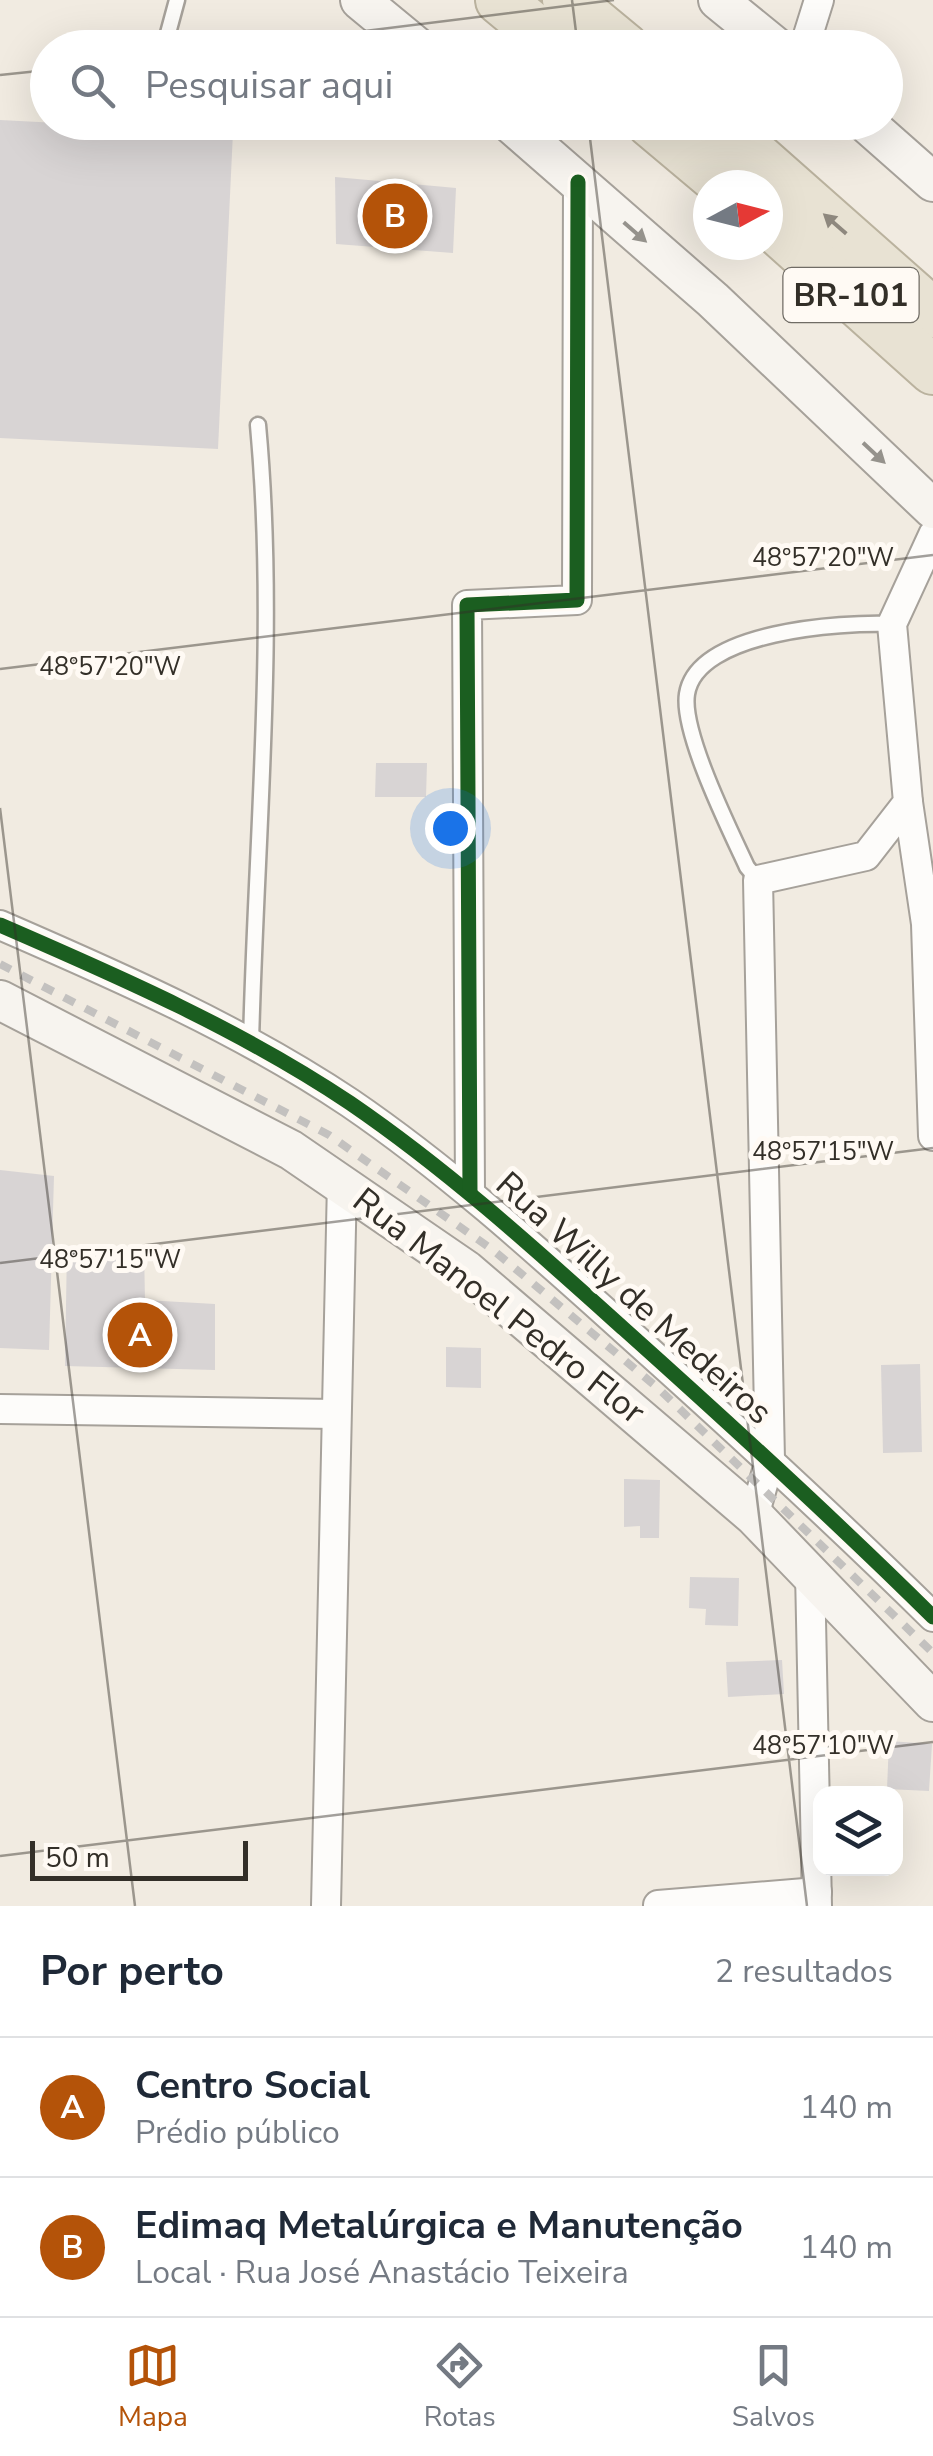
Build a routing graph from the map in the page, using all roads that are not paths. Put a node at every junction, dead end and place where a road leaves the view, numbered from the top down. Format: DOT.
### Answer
graph roads {
  1 [pos="177,0"];
  2 [pos="360,0"];
  3 [pos="500,0"];
  4 [pos="567,0"];
  5 [pos="718,0"];
  6 [pos="818,0"];
  7 [pos="169,30"];
  8 [pos="396,30"];
  9 [pos="536,30"];
  10 [pos="603,30"];
  11 [pos="755,30"];
  12 [pos="809,30"];
  13 [pos="530,140"];
  14 [pos="671,140"];
  15 [pos="736,140"];
  16 [pos="885,140"];
  17 [pos="707,170"];
  18 [pos="578,182"];
  19 [pos="933,182"];
  20 [pos="783,235"];
  21 [pos="933,313"];
  22 [pos="933,370"];
  23 [pos="258,425"];
  24 [pos="933,509"];
  25 [pos="933,535"];
  26 [pos="892,624"];
  27 [pos="908,802"];
  28 [pos="758,880"];
  29 [pos="0,925"];
  30 [pos="0,1000"];
  31 [pos="251,1043"];
  32 [pos="933,1136"];
  33 [pos="342,1182"];
  34 [pos="470,1192"];
  35 [pos="0,1409"];
  36 [pos="335,1414"];
  37 [pos="770,1460"];
  38 [pos="754,1516"];
  39 [pos="810,1572"];
  40 [pos="933,1618"];
  41 [pos="933,1702"];
  42 [pos="817,1899"];
  43 [pos="658,1905"];
  44 [pos="326,1906"];
  1 -- 7 [label="lane"];
  2 -- 8 [label="main road"];
  3 -- 9 [label="highway"];
  4 -- 10 [label="highway"];
  5 -- 11 [label="main road"];
  6 -- 12 [label="street"];
  13 -- 18 [label="main road"];
  14 -- 17 [label="highway"];
  21 -- 15 [label="highway, BR-101, one-way"];
  16 -- 19 [label="main road"];
  18 -- 24 [label="main road, one-way"];
  18 -- 34 [label="street"];
  20 -- 22 [label="highway, BR-101"];
  23 -- 31 [label="lane"];
  25 -- 26 [label="street"];
  26 -- 27 [label="street"];
  26 -- 28 [label="lane"];
  27 -- 28 [label="street"];
  27 -- 32 [label="street"];
  28 -- 37 [label="street"];
  29 -- 31 [label="street, Rua Willy de Medeiros"];
  30 -- 33 [label="main road, Rua Manoel Pedro Flor"];
  31 -- 34 [label="street, Rua Willy de Medeiros"];
  33 -- 36 [label="street"];
  33 -- 38 [label="main road, Rua Manoel Pedro Flor"];
  34 -- 37 [label="street, Rua Willy de Medeiros"];
  35 -- 36 [label="street"];
  36 -- 44 [label="street"];
  37 -- 38 [label="street"];
  37 -- 40 [label="street, Rua Willy de Medeiros"];
  38 -- 39 [label="main road, Rua Manoel Pedro Flor"];
  39 -- 41 [label="main road, Rua Manoel Pedro Flor"];
  39 -- 42 [label="street"];
  42 -- 43 [label="street"];
}
